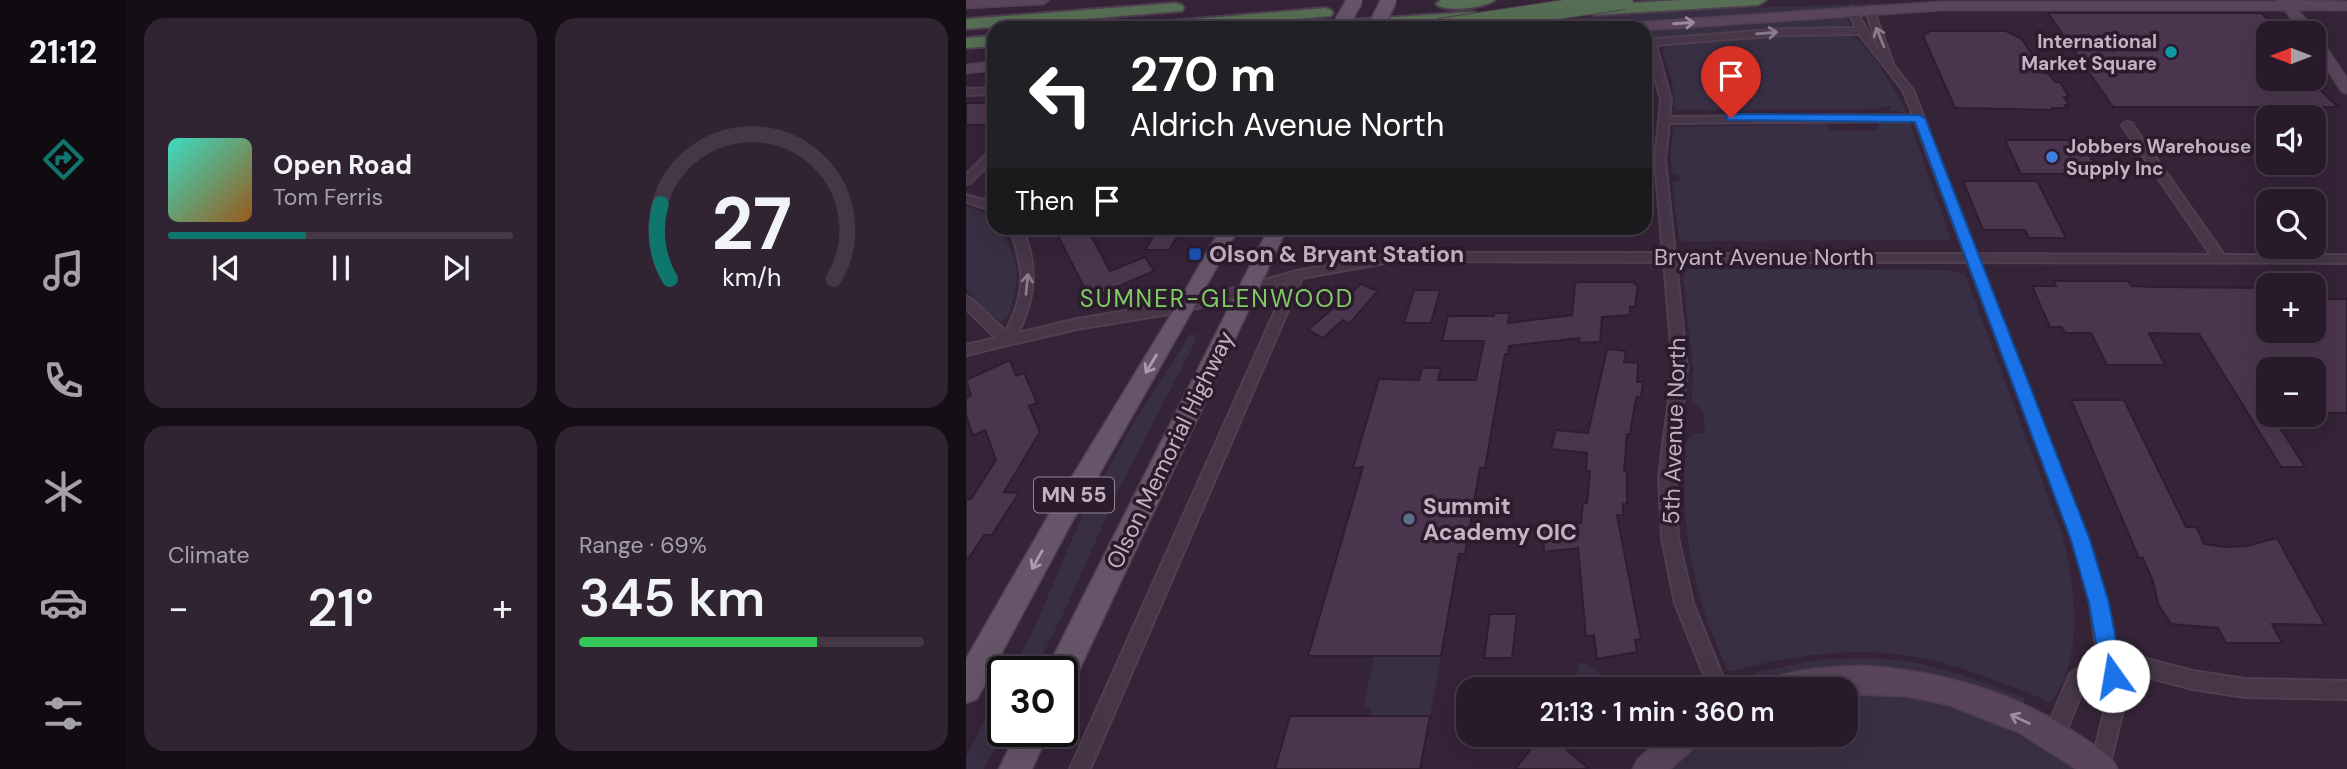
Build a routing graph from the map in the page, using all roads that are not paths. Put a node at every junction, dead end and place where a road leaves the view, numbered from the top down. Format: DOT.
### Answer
graph roads {
  1 [pos="1042,0"];
  2 [pos="1355,0"];
  3 [pos="1389,0"];
  4 [pos="1487,0"];
  5 [pos="1624,0"];
  6 [pos="1758,0"];
  7 [pos="2287,3"];
  8 [pos="966,4"];
  9 [pos="2347,6"];
  10 [pos="1186,7"];
  11 [pos="1869,9"];
  12 [pos="1852,10"];
  13 [pos="1005,21"];
  14 [pos="1232,21"];
  15 [pos="1343,21"];
  16 [pos="1378,21"];
  17 [pos="1417,21"];
  18 [pos="1486,21"];
  19 [pos="2300,21"];
  20 [pos="987,22"];
  21 [pos="966,24"];
  22 [pos="1652,25"];
  23 [pos="1860,32"];
  24 [pos="987,42"];
  25 [pos="966,43"];
  26 [pos="1652,43"];
  27 [pos="1652,54"];
  28 [pos="2326,58"];
  29 [pos="1890,65"];
  30 [pos="987,67"];
  31 [pos="966,69"];
  32 [pos="2347,89"];
  33 [pos="987,91"];
  34 [pos="966,92"];
  35 [pos="1919,118"];
  36 [pos="1664,120"];
  37 [pos="2127,125"];
  38 [pos="987,160"];
  39 [pos="966,181"];
  40 [pos="966,198"];
  41 [pos="987,205"];
  42 [pos="1020,235"];
  43 [pos="1226,235"];
  44 [pos="1274,235"];
  45 [pos="1670,257"];
  46 [pos="1972,258"];
  47 [pos="2220,258"];
  48 [pos="2347,259"];
  49 [pos="1297,275"];
  50 [pos="1248,287"];
  51 [pos="966,301"];
  52 [pos="1187,306"];
  53 [pos="1009,340"];
  54 [pos="966,350"];
  55 [pos="1070,656"];
  56 [pos="2107,657"];
  57 [pos="1714,677"];
  58 [pos="1858,679"];
  59 [pos="966,688"];
  60 [pos="2347,690"];
  61 [pos="2054,736"];
  62 [pos="1025,747"];
  63 [pos="1673,747"];
  64 [pos="2101,768"];
  65 [pos="1014,769"];
  66 [pos="1080,769"];
  67 [pos="1648,769"];
  1 -- 8 [label="main road"];
  2 -- 15 [label="main road, bridge"];
  3 -- 16 [label="main road, bridge"];
  4 -- 14 [label="highway"];
  5 -- 18 [label="highway, bridge"];
  6 -- 17 [label="highway"];
  7 -- 9 [label="main road"];
  7 -- 11 [label="main road"];
  7 -- 19 [label="main road"];
  10 -- 13 [label="highway"];
  11 -- 12 [label="main road"];
  29 -- 11 [label="street, one-way"];
  22 -- 12 [label="main road, one-way"];
  12 -- 23 [label="street"];
  20 -- 21 [label="highway"];
  26 -- 23 [label="street, one-way"];
  23 -- 29 [label="street"];
  24 -- 25 [label="highway"];
  27 -- 36 [label="street, 5th Avenue North"];
  28 -- 32 [label="main road"];
  29 -- 35 [label="street"];
  30 -- 31 [label="main road"];
  33 -- 34 [label="street"];
  35 -- 36 [label="street"];
  35 -- 46 [label="street"];
  36 -- 45 [label="street, 5th Avenue North"];
  37 -- 47 [label="street"];
  38 -- 39 [label="street"];
  40 -- 41 [label="street"];
  53 -- 42 [label="street, one-way"];
  43 -- 52 [label="main road, MN 55"];
  44 -- 50 [label="main road, Olson Memorial Highway / MN 55"];
  45 -- 46 [label="street, Bryant Avenue North"];
  45 -- 49 [label="street, Bryant Avenue North"];
  45 -- 57 [label="street, 5th Avenue North"];
  46 -- 47 [label="street, Bryant Avenue North"];
  46 -- 56 [label="street"];
  47 -- 48 [label="street, Bryant Avenue North"];
  49 -- 50 [label="street, Bryant Avenue North"];
  49 -- 66 [label="street"];
  50 -- 52 [label="street, Bryant Avenue North"];
  50 -- 55 [label="main road, Olson Memorial Highway / MN 55"];
  51 -- 53 [label="street"];
  52 -- 53 [label="street, Bryant Avenue North"];
  52 -- 59 [label="main road, MN 55, one-way"];
  53 -- 54 [label="street, Bryant Avenue North"];
  56 -- 60 [label="street"];
  56 -- 61 [label="street"];
  56 -- 64 [label="street"];
  61 -- 58 [label="main road, one-way"];
  61 -- 64 [label="main road"];
  62 -- 65 [label="main road"];
  63 -- 67 [label="main road"];
}
